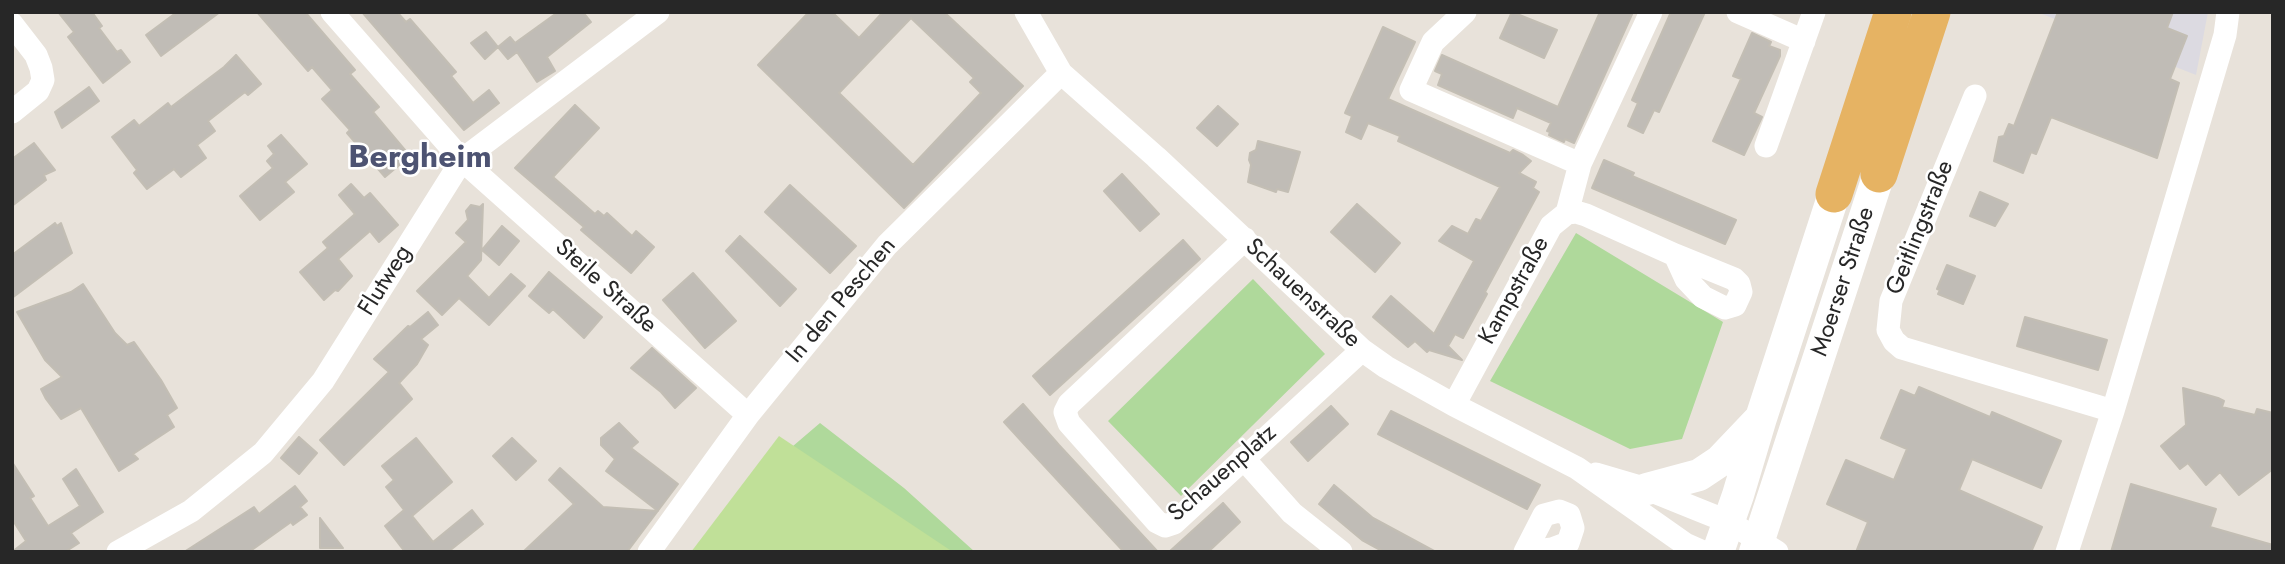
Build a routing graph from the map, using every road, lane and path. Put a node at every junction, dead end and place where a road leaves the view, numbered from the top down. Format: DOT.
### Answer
graph roads {
  1 [pos="332,12"];
  2 [pos="658,12"];
  3 [pos="1026,12"];
  4 [pos="1465,12"];
  5 [pos="1651,12"];
  6 [pos="1738,12"];
  7 [pos="1814,12"];
  8 [pos="1893,12"];
  9 [pos="1932,12"];
  10 [pos="2228,12"];
  11 [pos="12,24"];
  12 [pos="1804,41"];
  13 [pos="1061,73"];
  14 [pos="1975,96"];
  15 [pos="12,112"];
  16 [pos="1766,146"];
  17 [pos="462,160"];
  18 [pos="1580,164"];
  19 [pos="1879,174"];
  20 [pos="1834,194"];
  21 [pos="1567,213"];
  22 [pos="1245,240"];
  23 [pos="1675,255"];
  24 [pos="1362,350"];
  25 [pos="1454,405"];
  26 [pos="2113,411"];
  27 [pos="748,415"];
  28 [pos="1761,418"];
  29 [pos="1243,458"];
  30 [pos="1577,468"];
  31 [pos="1647,489"];
  32 [pos="1728,522"];
  33 [pos="1764,548"];
  34 [pos="118,552"];
  35 [pos="649,552"];
  36 [pos="1340,552"];
  37 [pos="1703,552"];
  38 [pos="1718,552"];
  39 [pos="2067,552"];
  1 -- 17 [label="street, Steile Straße"];
  2 -- 17 [label="street, Flutweg"];
  3 -- 13 [label="street, Schauenstraße"];
  4 -- 18 [label="street"];
  5 -- 18 [label="street"];
  6 -- 12 [label="street"];
  7 -- 12 [label="street"];
  8 -- 20 [label="highway, Moerser Straße"];
  9 -- 19 [label="highway, Moerser Straße"];
  10 -- 26 [label="street"];
  11 -- 15 [label="street"];
  12 -- 16 [label="street"];
  13 -- 22 [label="street, Schauenstraße"];
  13 -- 27 [label="street, In den Peschen"];
  14 -- 26 [label="street, Geitlingstraße"];
  17 -- 27 [label="street, Steile Straße"];
  17 -- 34 [label="street, Flutweg"];
  18 -- 21 [label="street"];
  19 -- 33 [label="main road, Moerser Straße"];
  20 -- 28 [label="main road, Moerser Straße"];
  21 -- 23 [label="street, Kampstraße"];
  21 -- 25 [label="street, Kampstraße"];
  22 -- 24 [label="street, Schauenstraße"];
  22 -- 29 [label="street, Schauenplatz"];
  24 -- 25 [label="street, Schauenstraße"];
  24 -- 29 [label="street, Schauenplatz"];
  25 -- 30 [label="street, Schauenstraße"];
  26 -- 39 [label="street"];
  27 -- 35 [label="street, In den Peschen"];
  28 -- 31 [label="main road"];
  28 -- 32 [label="main road, Moerser Straße"];
  29 -- 36 [label="street"];
  30 -- 31 [label="street, Schauenstraße"];
  30 -- 37 [label="street, Schauenstraße"];
  31 -- 32 [label="street, Schauenstraße"];
  32 -- 33 [label="street, Schauenstraße"];
  32 -- 38 [label="main road, Moerser Straße"];
}
